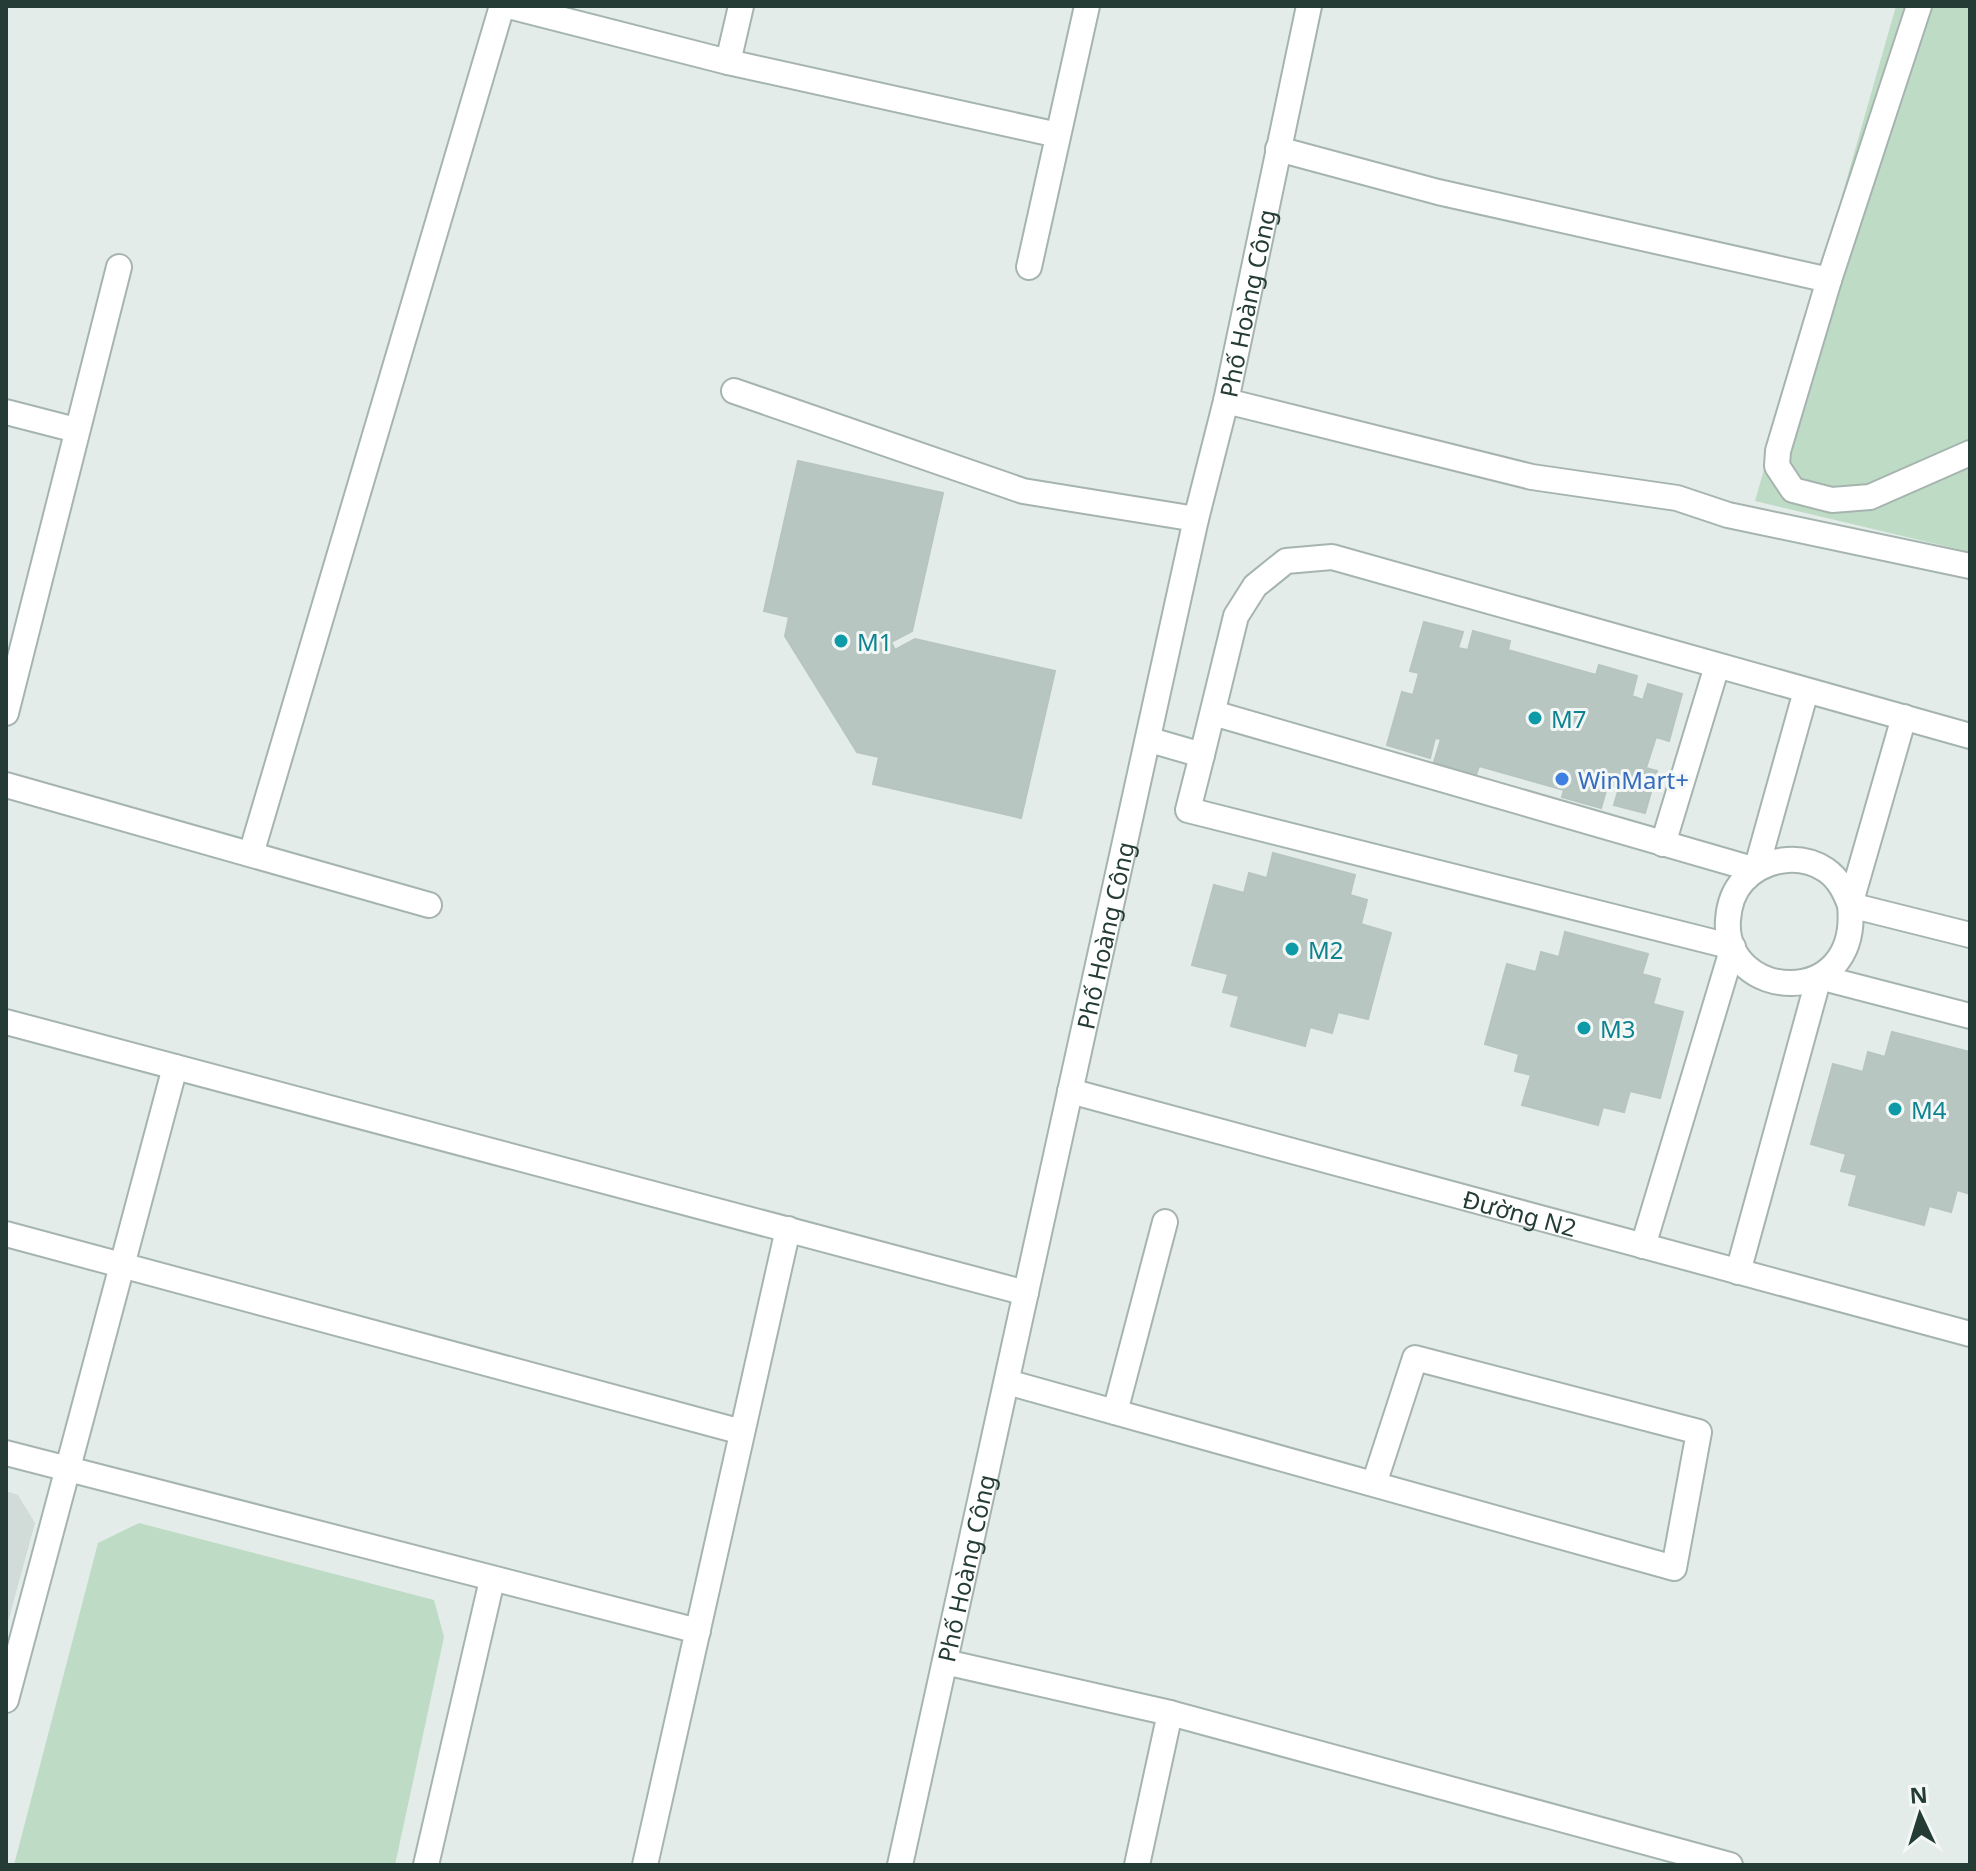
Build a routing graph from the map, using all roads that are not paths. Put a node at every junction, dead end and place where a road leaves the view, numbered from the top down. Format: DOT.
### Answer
graph roads {
  1 [pos="502,6"];
  2 [pos="509,6"];
  3 [pos="741,6"];
  4 [pos="1087,6"];
  5 [pos="1309,6"];
  6 [pos="1919,6"];
  7 [pos="728,62"];
  8 [pos="1058,135"];
  9 [pos="1278,149"];
  10 [pos="119,267"];
  11 [pos="1029,267"];
  12 [pos="1829,280"];
  13 [pos="734,391"];
  14 [pos="1226,401"];
  15 [pos="6,412"];
  16 [pos="76,430"];
  17 [pos="1970,453"];
  18 [pos="1196,519"];
  19 [pos="1970,566"];
  20 [pos="1717,666"];
  21 [pos="1806,691"];
  22 [pos="6,713"];
  23 [pos="1213,713"];
  24 [pos="1904,717"];
  25 [pos="1970,736"];
  26 [pos="1150,740"];
  27 [pos="1202,755"];
  28 [pos="6,785"];
  29 [pos="1663,844"];
  30 [pos="251,854"];
  31 [pos="1756,870"];
  32 [pos="429,905"];
  33 [pos="1850,905"];
  34 [pos="1970,935"];
  35 [pos="1733,947"];
  36 [pos="1819,977"];
  37 [pos="1970,1016"];
  38 [pos="6,1022"];
  39 [pos="175,1067"];
  40 [pos="1070,1091"];
  41 [pos="1165,1222"];
  42 [pos="788,1229"];
  43 [pos="6,1234"];
  44 [pos="1643,1246"];
  45 [pos="122,1265"];
  46 [pos="1738,1272"];
  47 [pos="1026,1293"];
  48 [pos="1970,1334"];
  49 [pos="1007,1382"];
  50 [pos="1115,1412"];
  51 [pos="742,1432"];
  52 [pos="6,1453"];
  53 [pos="68,1469"];
  54 [pos="1374,1484"];
  55 [pos="492,1580"];
  56 [pos="698,1631"];
  57 [pos="945,1662"];
  58 [pos="6,1700"];
  59 [pos="1170,1713"];
  60 [pos="426,1865"];
  61 [pos="645,1865"];
  62 [pos="900,1865"];
  63 [pos="1137,1865"];
  64 [pos="1730,1865"];
  1 -- 30 [label="street"];
  2 -- 7 [label="street"];
  3 -- 7 [label="street"];
  4 -- 8 [label="street"];
  5 -- 9 [label="street, Phố Hoàng Công"];
  6 -- 12 [label="street"];
  7 -- 8 [label="street"];
  8 -- 11 [label="street"];
  9 -- 12 [label="street"];
  9 -- 14 [label="street, Phố Hoàng Công"];
  10 -- 16 [label="street"];
  12 -- 17 [label="street"];
  13 -- 18 [label="street"];
  14 -- 18 [label="street, Phố Hoàng Công"];
  14 -- 19 [label="street"];
  15 -- 16 [label="street"];
  16 -- 22 [label="street"];
  18 -- 26 [label="street, Phố Hoàng Công"];
  20 -- 21 [label="street"];
  20 -- 23 [label="street"];
  20 -- 29 [label="street"];
  21 -- 24 [label="street"];
  21 -- 31 [label="street"];
  23 -- 27 [label="street"];
  23 -- 29 [label="street"];
  24 -- 25 [label="street"];
  24 -- 33 [label="street"];
  26 -- 27 [label="street"];
  26 -- 40 [label="street, Phố Hoàng Công"];
  27 -- 35 [label="street"];
  28 -- 30 [label="street"];
  29 -- 31 [label="street"];
  30 -- 32 [label="street"];
  31 -- 33 [label="street"];
  31 -- 35 [label="street"];
  33 -- 34 [label="street"];
  33 -- 36 [label="street"];
  35 -- 36 [label="street"];
  35 -- 44 [label="street"];
  36 -- 37 [label="street"];
  36 -- 46 [label="street"];
  38 -- 39 [label="street"];
  39 -- 42 [label="street"];
  39 -- 45 [label="street"];
  40 -- 44 [label="street, Đường N2"];
  40 -- 47 [label="street, Phố Hoàng Công"];
  41 -- 50 [label="street"];
  42 -- 47 [label="street"];
  42 -- 51 [label="street"];
  43 -- 45 [label="street"];
  44 -- 46 [label="street, Đường N2"];
  45 -- 51 [label="street"];
  45 -- 53 [label="street"];
  46 -- 48 [label="street, Đường N2"];
  47 -- 49 [label="street, Phố Hoàng Công"];
  49 -- 50 [label="street"];
  49 -- 57 [label="street, Phố Hoàng Công"];
  50 -- 54 [label="street"];
  51 -- 56 [label="street"];
  52 -- 53 [label="street"];
  53 -- 55 [label="street"];
  53 -- 58 [label="street"];
  54 -- 54 [label="street"];
  55 -- 56 [label="street"];
  55 -- 60 [label="street"];
  56 -- 61 [label="street"];
  57 -- 59 [label="street"];
  57 -- 62 [label="street, Phố Hoàng Công"];
  59 -- 63 [label="street"];
  59 -- 64 [label="street"];
}
